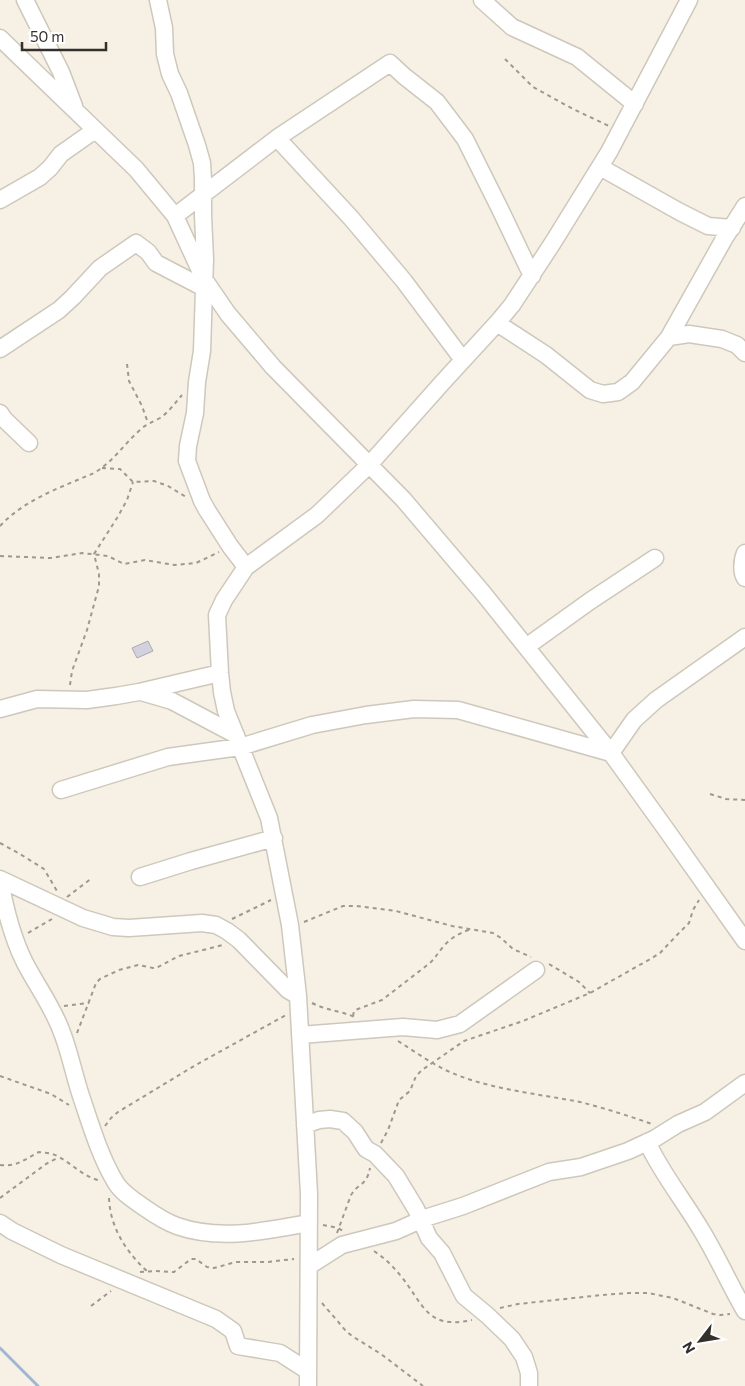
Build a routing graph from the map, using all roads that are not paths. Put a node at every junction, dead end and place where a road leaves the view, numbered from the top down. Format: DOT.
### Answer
graph roads {
  1 [pos="25,0"];
  2 [pos="158,0"];
  3 [pos="482,0"];
  4 [pos="689,0"];
  5 [pos="0,38"];
  6 [pos="635,104"];
  7 [pos="76,110"];
  8 [pos="95,130"];
  9 [pos="277,138"];
  10 [pos="600,167"];
  11 [pos="203,194"];
  12 [pos="0,200"];
  13 [pos="745,206"];
  14 [pos="175,216"];
  15 [pos="732,228"];
  16 [pos="532,276"];
  17 [pos="204,283"];
  18 [pos="497,323"];
  19 [pos="669,337"];
  20 [pos="0,349"];
  21 [pos="745,353"];
  22 [pos="463,360"];
  23 [pos="0,413"];
  24 [pos="29,443"];
  25 [pos="369,466"];
  26 [pos="745,553"];
  27 [pos="655,558"];
  28 [pos="246,567"];
  29 [pos="745,578"];
  30 [pos="745,637"];
  31 [pos="526,646"];
  32 [pos="220,673"];
  33 [pos="139,692"];
  34 [pos="0,709"];
  35 [pos="238,741"];
  36 [pos="611,752"];
  37 [pos="61,790"];
  38 [pos="274,838"];
  39 [pos="140,877"];
  40 [pos="0,880"];
  41 [pos="745,941"];
  42 [pos="539,964"];
  43 [pos="298,1001"];
  44 [pos="300,1035"];
  45 [pos="745,1083"];
  46 [pos="305,1125"];
  47 [pos="647,1142"];
  48 [pos="421,1220"];
  49 [pos="0,1223"];
  50 [pos="308,1224"];
  51 [pos="309,1262"];
  52 [pos="745,1310"];
  53 [pos="308,1378"];
  54 [pos="529,1386"];
  1 -- 7 [label="street"];
  2 -- 11 [label="street"];
  3 -- 6 [label="street"];
  4 -- 6 [label="street"];
  5 -- 7 [label="street"];
  6 -- 10 [label="street"];
  7 -- 8 [label="street"];
  8 -- 12 [label="street"];
  8 -- 14 [label="street"];
  9 -- 11 [label="street"];
  9 -- 16 [label="street"];
  9 -- 22 [label="street"];
  10 -- 15 [label="street"];
  10 -- 16 [label="street"];
  11 -- 14 [label="street"];
  11 -- 17 [label="street"];
  13 -- 15 [label="street"];
  14 -- 17 [label="street"];
  15 -- 19 [label="street"];
  16 -- 18 [label="street"];
  17 -- 20 [label="street"];
  17 -- 25 [label="street"];
  17 -- 28 [label="street"];
  18 -- 19 [label="street"];
  18 -- 22 [label="street"];
  19 -- 21 [label="street"];
  22 -- 25 [label="street"];
  23 -- 24 [label="street"];
  25 -- 28 [label="street"];
  25 -- 31 [label="street"];
  26 -- 29 [label="street"];
  27 -- 31 [label="street"];
  28 -- 32 [label="street"];
  30 -- 36 [label="street"];
  31 -- 36 [label="street"];
  32 -- 33 [label="street"];
  32 -- 35 [label="street"];
  33 -- 34 [label="street"];
  33 -- 35 [label="street"];
  35 -- 36 [label="street"];
  35 -- 37 [label="street"];
  35 -- 38 [label="street"];
  36 -- 41 [label="street"];
  38 -- 39 [label="street"];
  38 -- 43 [label="street"];
  40 -- 43 [label="street"];
  40 -- 50 [label="street"];
  42 -- 44 [label="street"];
  43 -- 44 [label="street"];
  44 -- 46 [label="street"];
  45 -- 47 [label="street"];
  46 -- 48 [label="street"];
  46 -- 50 [label="street"];
  47 -- 48 [label="street"];
  47 -- 52 [label="street"];
  48 -- 51 [label="street"];
  48 -- 54 [label="street"];
  49 -- 53 [label="street"];
  50 -- 51 [label="street"];
  51 -- 53 [label="street"];
}
